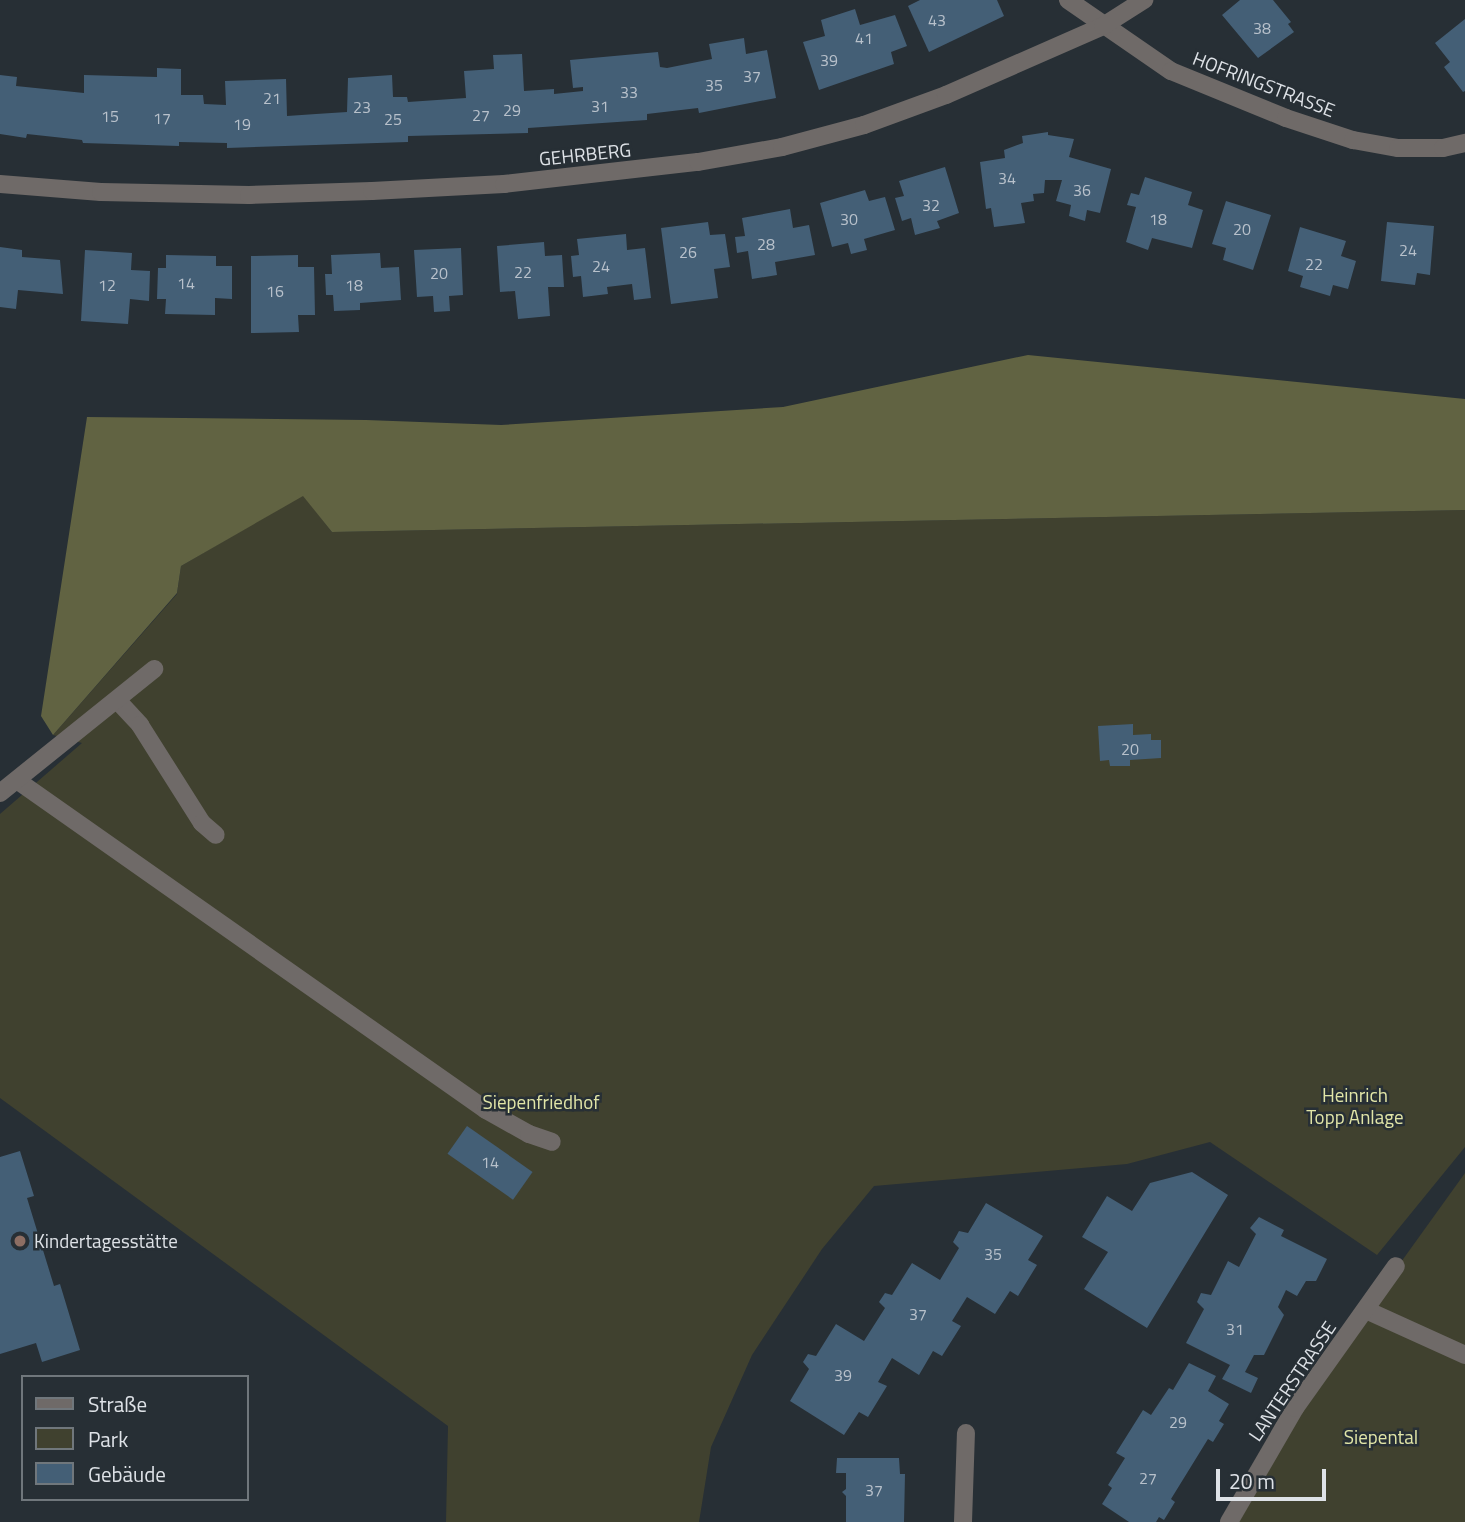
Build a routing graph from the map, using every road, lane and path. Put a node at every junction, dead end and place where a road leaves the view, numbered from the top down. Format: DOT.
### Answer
graph roads {
  1 [pos="1068,0"];
  2 [pos="1144,0"];
  3 [pos="1104,26"];
  4 [pos="1465,143"];
  5 [pos="0,184"];
  6 [pos="154,669"];
  7 [pos="117,700"];
  8 [pos="18,780"];
  9 [pos="0,793"];
  10 [pos="216,835"];
  11 [pos="552,1142"];
  12 [pos="1396,1266"];
  13 [pos="1366,1310"];
  14 [pos="1465,1355"];
  15 [pos="966,1433"];
  16 [pos="963,1522"];
  17 [pos="1228,1522"];
  1 -- 3 [label="street, HOFRINGSTRASSE"];
  2 -- 3 [label="street, GEHRBERG"];
  3 -- 4 [label="street, HOFRINGSTRASSE"];
  3 -- 5 [label="street, GEHRBERG"];
  6 -- 7 [label="street"];
  7 -- 8 [label="street"];
  7 -- 10 [label="street"];
  8 -- 9 [label="street"];
  8 -- 11 [label="street"];
  12 -- 13 [label="street, LANTERSTRASSE"];
  13 -- 14 [label="street"];
  13 -- 17 [label="street, LANTERSTRASSE"];
  15 -- 16 [label="street"];
}
